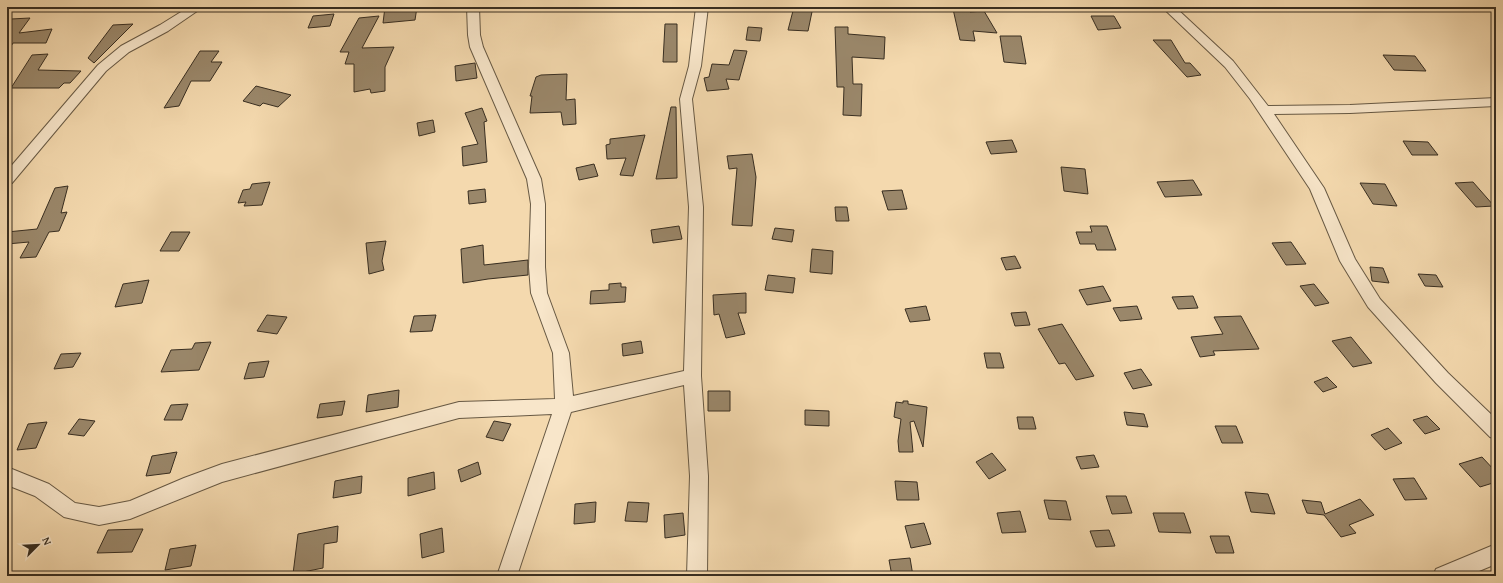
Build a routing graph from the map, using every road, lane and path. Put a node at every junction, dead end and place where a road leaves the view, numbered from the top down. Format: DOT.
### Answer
graph roads {
  1 [pos="196,7"];
  2 [pos="473,7"];
  3 [pos="702,7"];
  4 [pos="1168,7"];
  5 [pos="1496,102"];
  6 [pos="1265,110"];
  7 [pos="7,180"];
  8 [pos="692,376"];
  9 [pos="564,406"];
  10 [pos="1496,431"];
  11 [pos="7,476"];
  12 [pos="1496,554"];
  13 [pos="507,576"];
  14 [pos="697,576"];
  15 [pos="1443,576"];
  1 -- 7 [label="street"];
  2 -- 9 [label="street"];
  3 -- 8 [label="street"];
  4 -- 6 [label="street"];
  5 -- 6 [label="street"];
  6 -- 10 [label="street"];
  8 -- 9 [label="street"];
  8 -- 14 [label="street"];
  9 -- 11 [label="street"];
  9 -- 13 [label="street"];
  12 -- 15 [label="street"];
}
